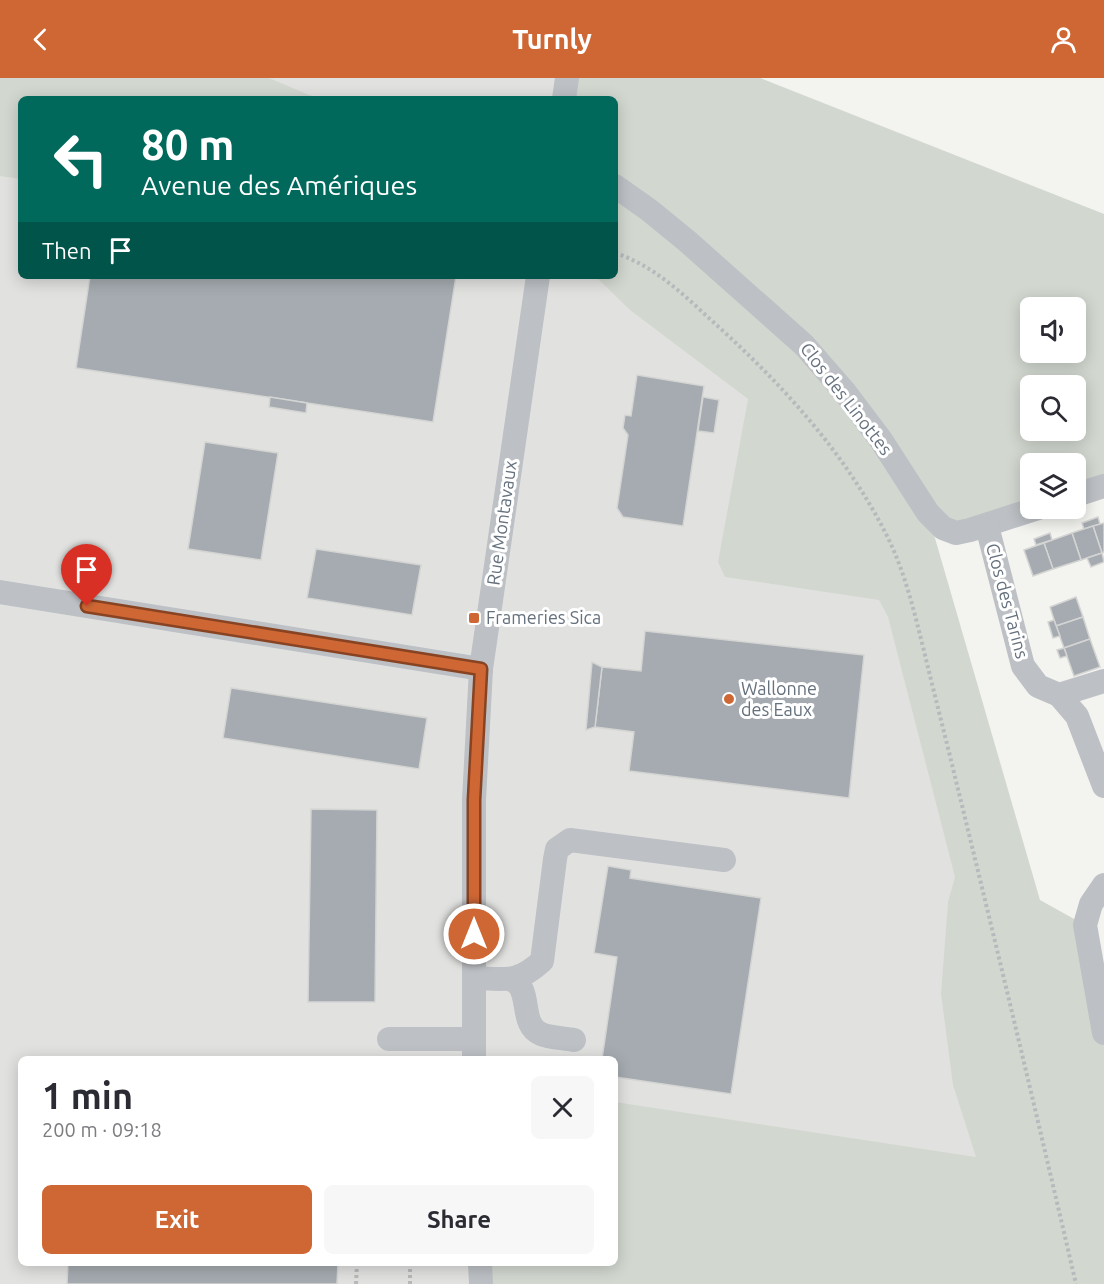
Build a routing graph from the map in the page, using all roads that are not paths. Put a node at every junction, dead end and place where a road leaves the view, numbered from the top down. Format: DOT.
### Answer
graph roads {
  1 [pos="567,78"];
  2 [pos="564,96"];
  3 [pos="618,188"];
  4 [pos="538,279"];
  5 [pos="1104,486"];
  6 [pos="1086,492"];
  7 [pos="1020,514"];
  8 [pos="987,526"];
  9 [pos="0,592"];
  10 [pos="481,669"];
  11 [pos="1104,681"];
  12 [pos="1059,695"];
  13 [pos="1104,786"];
  14 [pos="724,860"];
  15 [pos="1104,885"];
  16 [pos="474,978"];
  17 [pos="510,979"];
  18 [pos="1104,1033"];
  19 [pos="389,1039"];
  20 [pos="574,1040"];
  21 [pos="474,1049"];
  22 [pos="480,1266"];
  23 [pos="481,1284"];
  1 -- 2 [label="street"];
  3 -- 8 [label="street, Clos des Linottes"];
  4 -- 10 [label="street, Rue Montavaux"];
  5 -- 6 [label="street"];
  7 -- 8 [label="street, Clos des Linottes"];
  8 -- 12 [label="street, Clos des Tarins"];
  9 -- 10 [label="street"];
  10 -- 16 [label="street, Rue Montavaux"];
  11 -- 12 [label="street"];
  12 -- 13 [label="street, Clos des Tarins"];
  14 -- 17 [label="street"];
  15 -- 18 [label="street"];
  16 -- 17 [label="street"];
  16 -- 21 [label="street, Rue Montavaux"];
  17 -- 20 [label="street"];
  19 -- 21 [label="street"];
  22 -- 23 [label="street"];
}
